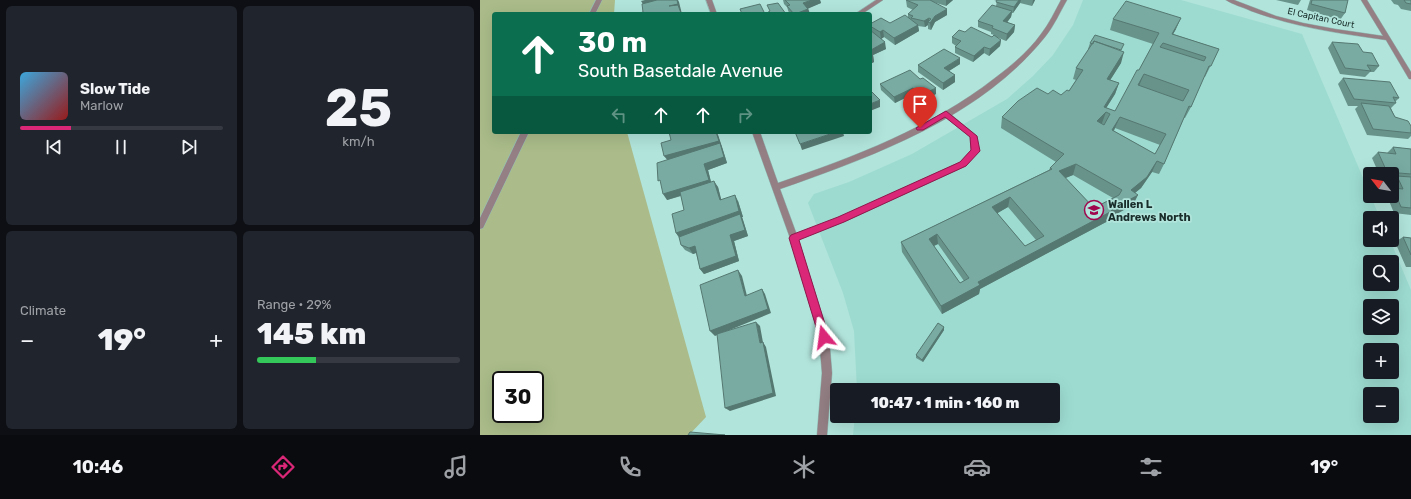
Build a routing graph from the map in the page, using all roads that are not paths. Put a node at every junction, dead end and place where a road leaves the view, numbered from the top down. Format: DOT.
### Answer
graph roads {
  1 [pos="599,0"];
  2 [pos="709,0"];
  3 [pos="880,0"];
  4 [pos="1064,0"];
  5 [pos="1229,0"];
  6 [pos="1364,0"];
  7 [pos="593,12"];
  8 [pos="713,12"];
  9 [pos="861,12"];
  10 [pos="1388,38"];
  11 [pos="1411,77"];
  12 [pos="946,114"];
  13 [pos="524,134"];
  14 [pos="757,134"];
  15 [pos="776,187"];
  16 [pos="480,226"];
  17 [pos="794,238"];
  18 [pos="822,435"];
  1 -- 7 [label="street"];
  2 -- 8 [label="street"];
  3 -- 9 [label="street"];
  4 -- 12 [label="street"];
  5 -- 10 [label="street, El Capitan Court"];
  6 -- 10 [label="street"];
  10 -- 11 [label="street"];
  12 -- 15 [label="street"];
  12 -- 17 [label="street"];
  13 -- 16 [label="street"];
  14 -- 15 [label="street"];
  15 -- 17 [label="street"];
  17 -- 18 [label="street"];
}
